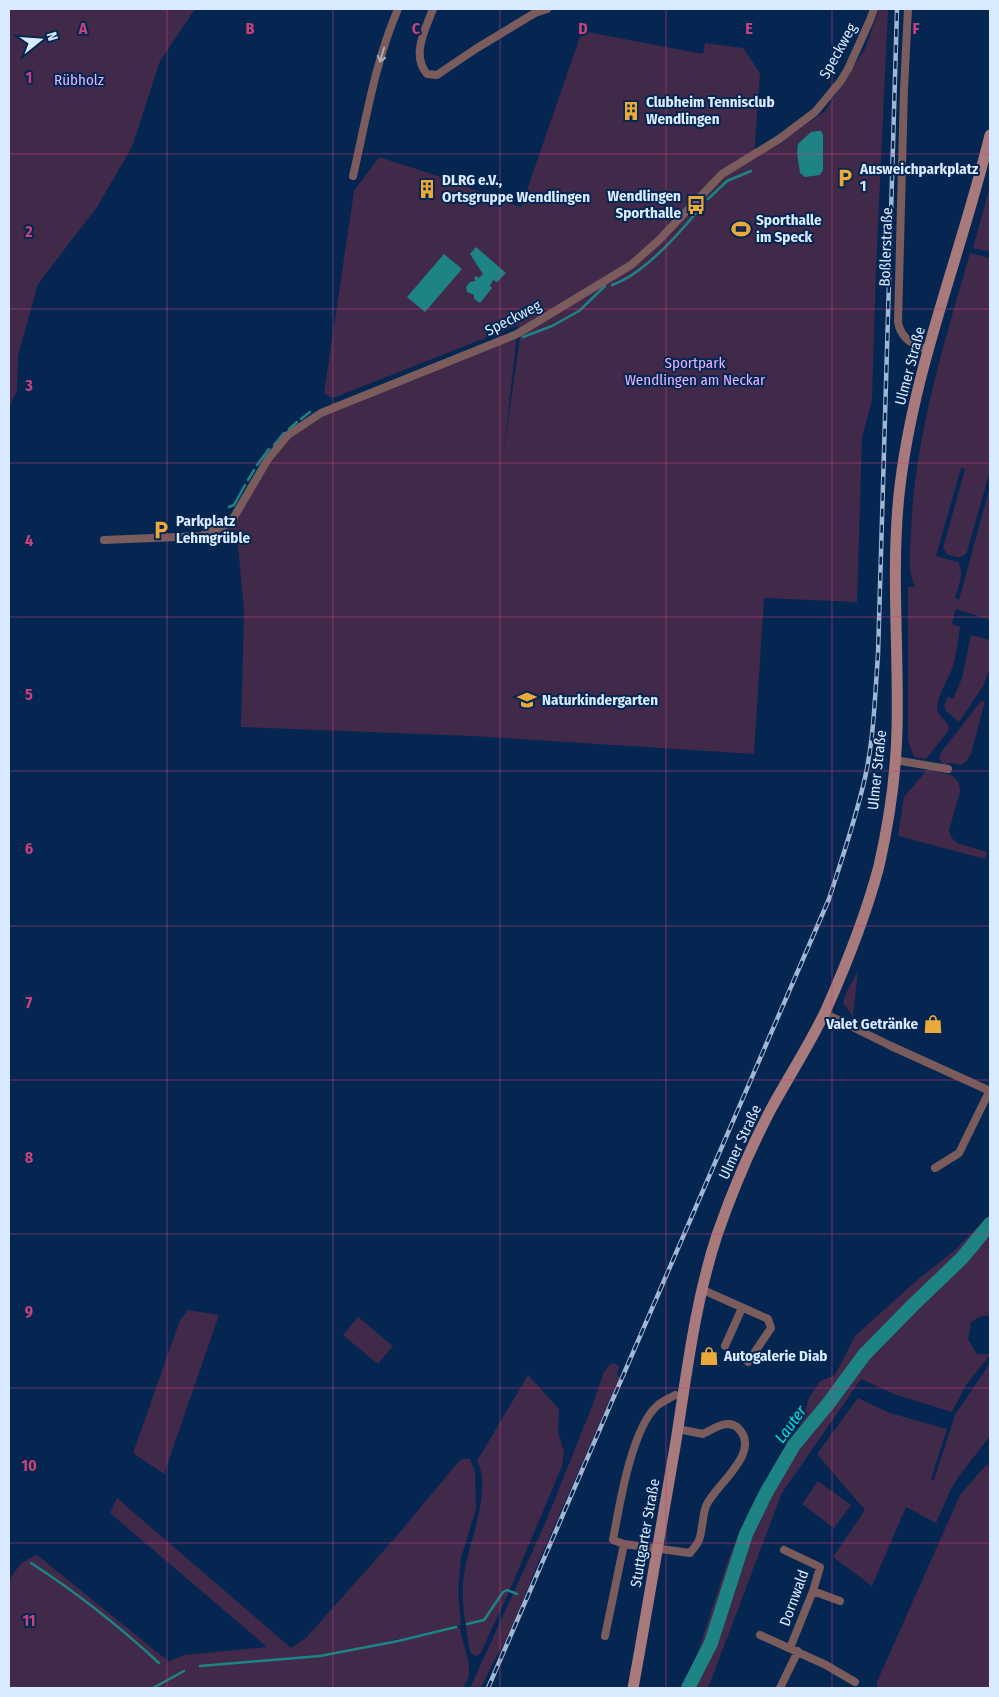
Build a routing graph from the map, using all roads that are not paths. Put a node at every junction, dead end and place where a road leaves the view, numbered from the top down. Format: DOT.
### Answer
graph roads {
  1 [pos="398,9"];
  2 [pos="432,9"];
  3 [pos="547,9"];
  4 [pos="874,9"];
  5 [pos="908,9"];
  6 [pos="990,135"];
  7 [pos="353,176"];
  8 [pos="928,350"];
  9 [pos="104,540"];
  10 [pos="895,760"];
  11 [pos="948,769"];
  12 [pos="824,1013"];
  13 [pos="990,1090"];
  14 [pos="935,1168"];
  15 [pos="702,1290"];
  16 [pos="742,1308"];
  17 [pos="725,1346"];
  18 [pos="748,1362"];
  19 [pos="685,1382"];
  20 [pos="675,1395"];
  21 [pos="678,1429"];
  22 [pos="624,1544"];
  23 [pos="658,1549"];
  24 [pos="784,1550"];
  25 [pos="813,1591"];
  26 [pos="840,1601"];
  27 [pos="760,1635"];
  28 [pos="605,1636"];
  29 [pos="794,1650"];
  30 [pos="855,1682"];
  31 [pos="633,1688"];
  32 [pos="780,1688"];
  1 -- 7 [label="street, one-way"];
  2 -- 3 [label="street"];
  4 -- 9 [label="street, Speckweg"];
  5 -- 8 [label="street, Boßlerstraße"];
  6 -- 8 [label="main road, Ulmer Straße"];
  8 -- 10 [label="main road, Ulmer Straße"];
  10 -- 11 [label="street"];
  10 -- 12 [label="main road, Ulmer Straße"];
  12 -- 13 [label="street"];
  12 -- 15 [label="main road, Ulmer Straße"];
  13 -- 14 [label="street"];
  15 -- 16 [label="street"];
  15 -- 19 [label="main road, Ulmer Straße"];
  16 -- 17 [label="street"];
  16 -- 18 [label="street"];
  19 -- 21 [label="main road, Stuttgarter Straße"];
  20 -- 22 [label="street"];
  21 -- 23 [label="main road, Stuttgarter Straße"];
  21 -- 23 [label="street"];
  22 -- 23 [label="street"];
  22 -- 28 [label="street"];
  23 -- 31 [label="main road, Stuttgarter Straße"];
  24 -- 25 [label="street, Dornwald"];
  25 -- 26 [label="street"];
  25 -- 29 [label="street, Dornwald"];
  27 -- 29 [label="street, Dornwald"];
  29 -- 30 [label="street, Dornwald"];
  29 -- 32 [label="street, Dornwald"];
}
